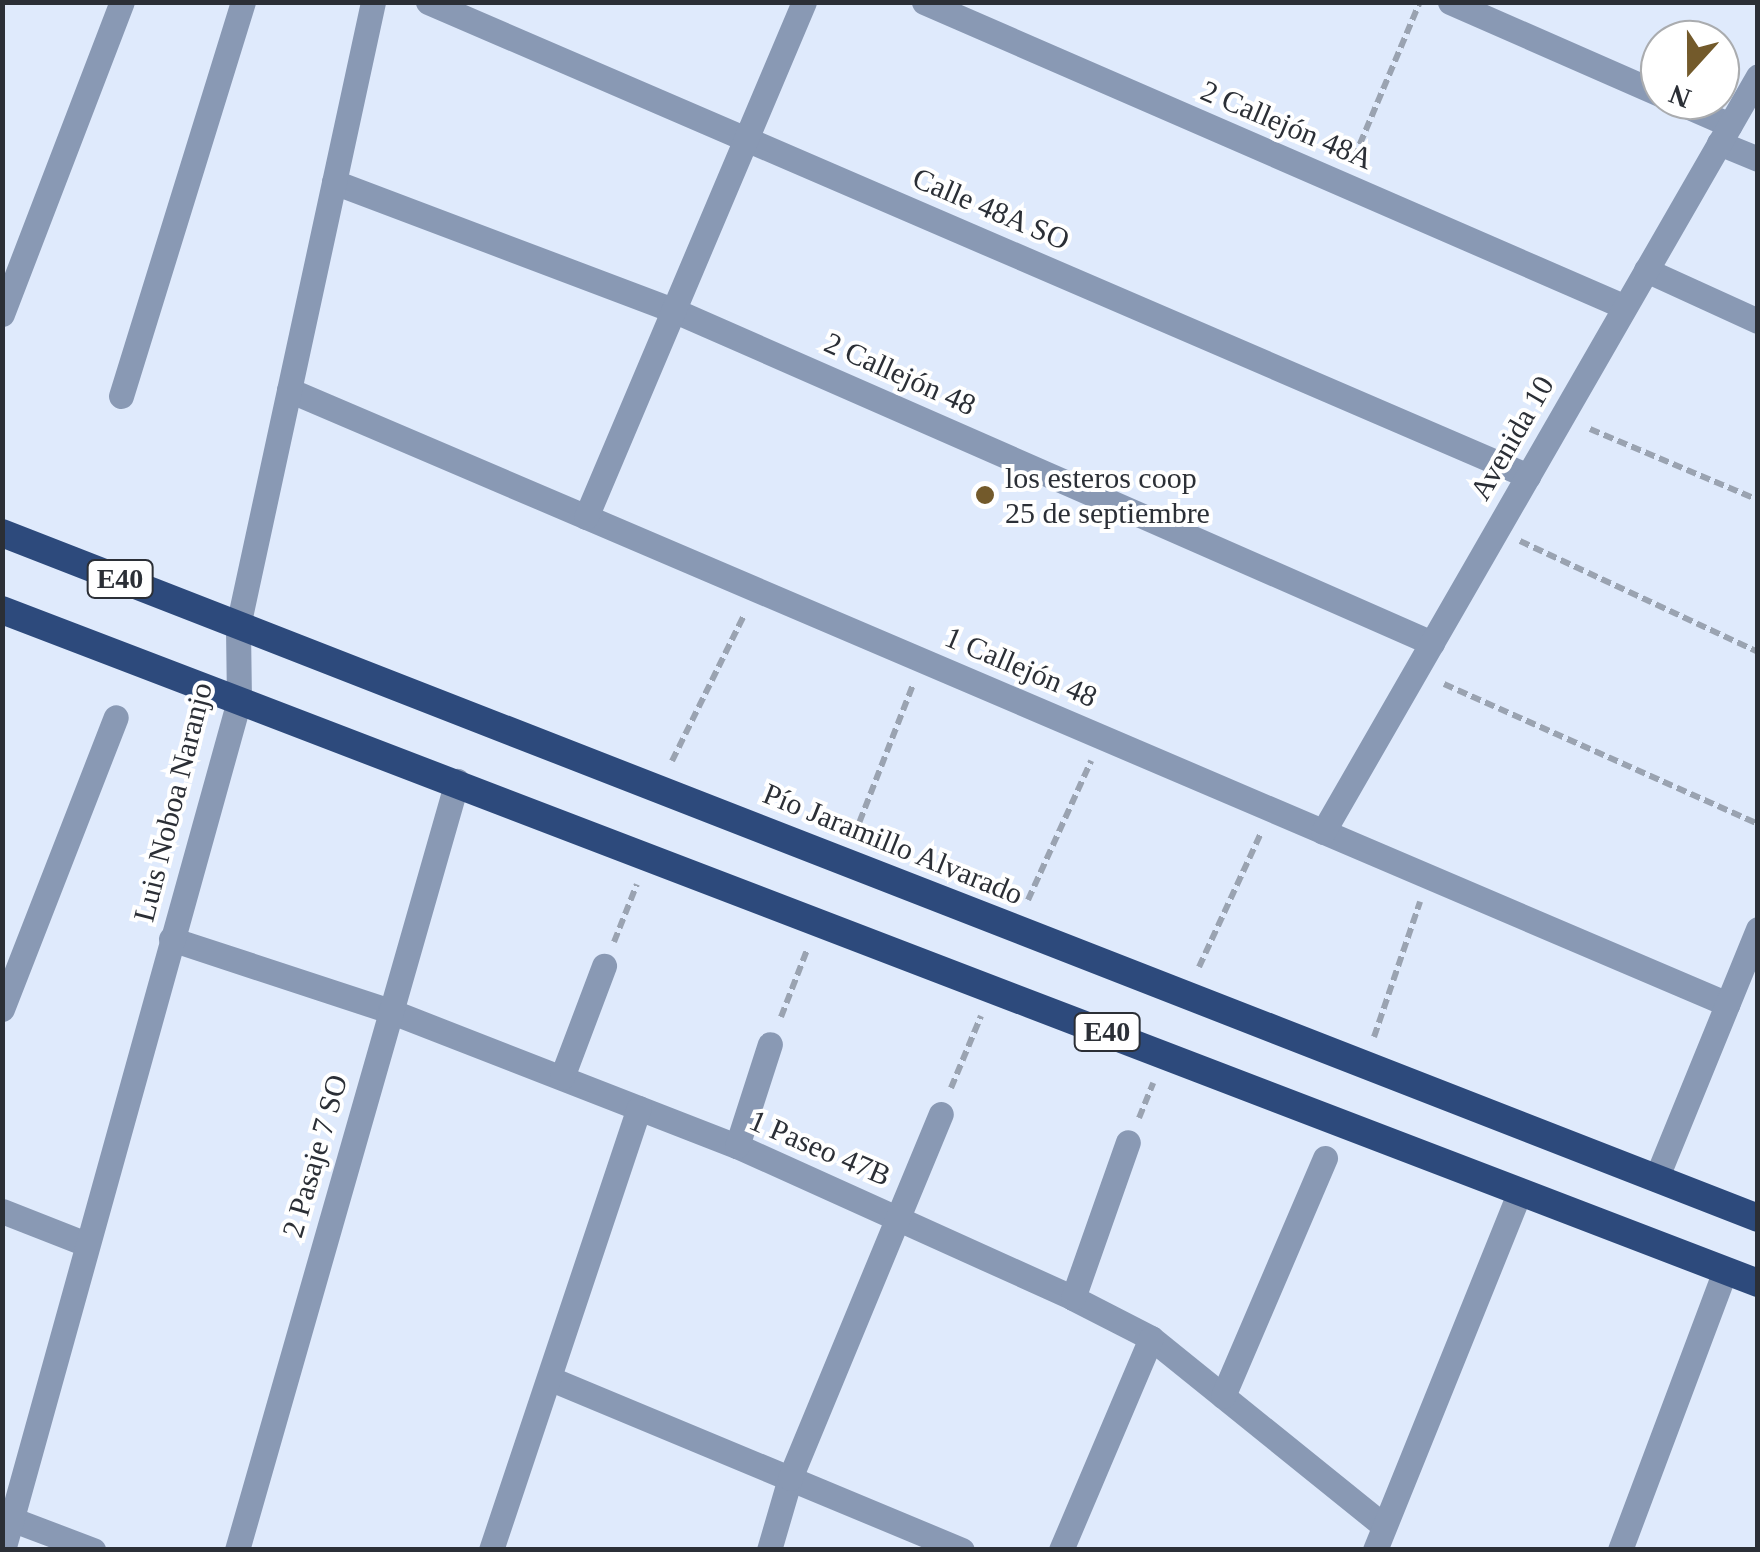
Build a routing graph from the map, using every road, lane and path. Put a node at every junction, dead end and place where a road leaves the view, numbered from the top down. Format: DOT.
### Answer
graph roads {
  1 [pos="122,2"];
  2 [pos="243,2"];
  3 [pos="373,2"];
  4 [pos="428,2"];
  5 [pos="804,2"];
  6 [pos="924,2"];
  7 [pos="1419,2"];
  8 [pos="1450,2"];
  9 [pos="1758,76"];
  10 [pos="1640,85"];
  11 [pos="1703,120"];
  12 [pos="1724,134"];
  13 [pos="746,139"];
  14 [pos="1758,159"];
  15 [pos="334,182"];
  16 [pos="1343,184"];
  17 [pos="1646,270"];
  18 [pos="1624,306"];
  19 [pos="673,310"];
  20 [pos="2,314"];
  21 [pos="1758,321"];
  22 [pos="289,390"];
  23 [pos="121,396"];
  24 [pos="1561,416"];
  25 [pos="1528,476"];
  26 [pos="1758,500"];
  27 [pos="586,517"];
  28 [pos="1496,530"];
  29 [pos="2,533"];
  30 [pos="757,589"];
  31 [pos="2,610"];
  32 [pos="238,626"];
  33 [pos="1432,643"];
  34 [pos="1758,652"];
  35 [pos="922,661"];
  36 [pos="1415,671"];
  37 [pos="238,701"];
  38 [pos="116,717"];
  39 [pos="1102,738"];
  40 [pos="458,781"];
  41 [pos="660,784"];
  42 [pos="1271,810"];
  43 [pos="1758,824"];
  44 [pos="1324,832"];
  45 [pos="648,855"];
  46 [pos="844,861"];
  47 [pos="1429,877"];
  48 [pos="819,921"];
  49 [pos="1015,928"];
  50 [pos="1758,929"];
  51 [pos="172,938"];
  52 [pos="604,966"];
  53 [pos="993,988"];
  54 [pos="1186,995"];
  55 [pos="1727,1004"];
  56 [pos="2,1009"];
  57 [pos="390,1012"];
  58 [pos="770,1044"];
  59 [pos="1165,1054"];
  60 [pos="1365,1065"];
  61 [pos="562,1077"];
  62 [pos="639,1108"];
  63 [pos="941,1114"];
  64 [pos="1128,1142"];
  65 [pos="736,1146"];
  66 [pos="1325,1158"];
  67 [pos="1656,1179"];
  68 [pos="1520,1191"];
  69 [pos="2,1211"];
  70 [pos="1758,1218"];
  71 [pos="903,1219"];
  72 [pos="86,1244"];
  73 [pos="1725,1270"];
  74 [pos="1758,1282"];
  75 [pos="1073,1298"];
  76 [pos="1150,1338"];
  77 [pos="551,1379"];
  78 [pos="1223,1396"];
  79 [pos="790,1478"];
  80 [pos="11,1519"];
  81 [pos="1380,1538"];
  82 [pos="2,1550"];
  83 [pos="93,1550"];
  84 [pos="237,1550"];
  85 [pos="491,1550"];
  86 [pos="769,1550"];
  87 [pos="962,1550"];
  88 [pos="1060,1550"];
  89 [pos="1620,1550"];
  1 -- 20 [label="street"];
  2 -- 23 [label="street"];
  3 -- 15 [label="street, Luis Noboa Naranjo"];
  4 -- 13 [label="street, Calle 48A SO"];
  5 -- 13 [label="street"];
  6 -- 16 [label="street, 2 Callejón 48A"];
  7 -- 16 [label="path"];
  8 -- 10 [label="street"];
  9 -- 12 [label="street, Avenida 10"];
  11 -- 12 [label="street"];
  12 -- 14 [label="street"];
  12 -- 17 [label="street, Avenida 10"];
  13 -- 19 [label="street"];
  13 -- 25 [label="street, Calle 48A SO"];
  15 -- 19 [label="street, 2 Callejón 48"];
  15 -- 22 [label="street, Luis Noboa Naranjo"];
  16 -- 18 [label="street, 2 Callejón 48A"];
  17 -- 18 [label="street, Avenida 10"];
  17 -- 21 [label="street"];
  18 -- 24 [label="street, Avenida 10"];
  19 -- 27 [label="street"];
  19 -- 33 [label="street, 2 Callejón 48"];
  22 -- 27 [label="street, 1 Callejón 48"];
  22 -- 32 [label="street, Luis Noboa Naranjo"];
  24 -- 25 [label="street, Avenida 10"];
  24 -- 26 [label="path"];
  25 -- 28 [label="street, Avenida 10"];
  27 -- 30 [label="street, 1 Callejón 48"];
  28 -- 33 [label="street, Avenida 10"];
  28 -- 34 [label="path"];
  29 -- 32 [label="highway, Pío Jaramillo Alvarado / E40"];
  30 -- 35 [label="street, 1 Callejón 48"];
  30 -- 41 [label="path"];
  31 -- 37 [label="highway, E40"];
  32 -- 37 [label="street, Luis Noboa Naranjo"];
  32 -- 41 [label="highway, Pío Jaramillo Alvarado / E40"];
  33 -- 36 [label="street, Avenida 10"];
  35 -- 39 [label="street, 1 Callejón 48"];
  35 -- 46 [label="path"];
  36 -- 43 [label="path"];
  36 -- 44 [label="street, Avenida 10"];
  37 -- 40 [label="highway, E40"];
  37 -- 51 [label="street, Luis Noboa Naranjo"];
  38 -- 56 [label="street"];
  39 -- 42 [label="street, 1 Callejón 48"];
  39 -- 49 [label="path"];
  40 -- 45 [label="highway, E40"];
  40 -- 57 [label="street, 2 Pasaje 7 SO"];
  41 -- 46 [label="highway, Pío Jaramillo Alvarado / E40"];
  42 -- 44 [label="street, 1 Callejón 48"];
  42 -- 54 [label="path"];
  44 -- 47 [label="street, 1 Callejón 48"];
  45 -- 48 [label="highway, E40"];
  45 -- 52 [label="path"];
  46 -- 49 [label="highway, Pío Jaramillo Alvarado / E40"];
  47 -- 55 [label="street, 1 Callejón 48"];
  47 -- 60 [label="path"];
  48 -- 53 [label="highway, E40"];
  48 -- 58 [label="path"];
  49 -- 54 [label="highway, Pío Jaramillo Alvarado / E40"];
  50 -- 55 [label="street"];
  51 -- 57 [label="street, 1 Paseo 47B"];
  51 -- 72 [label="street, Luis Noboa Naranjo"];
  52 -- 61 [label="street"];
  53 -- 59 [label="highway, E40"];
  53 -- 63 [label="path"];
  54 -- 60 [label="highway, Pío Jaramillo Alvarado / E40"];
  55 -- 67 [label="street"];
  57 -- 61 [label="street, 1 Paseo 47B"];
  57 -- 84 [label="street, 2 Pasaje 7 SO"];
  58 -- 65 [label="street"];
  59 -- 64 [label="path"];
  59 -- 68 [label="highway, E40"];
  60 -- 67 [label="highway, Pío Jaramillo Alvarado / E40"];
  61 -- 62 [label="street, 1 Paseo 47B"];
  62 -- 65 [label="street, 1 Paseo 47B"];
  62 -- 77 [label="street"];
  63 -- 71 [label="street"];
  64 -- 75 [label="street"];
  65 -- 71 [label="street, 1 Paseo 47B"];
  66 -- 78 [label="street"];
  67 -- 70 [label="highway, Pío Jaramillo Alvarado / E40"];
  68 -- 73 [label="highway, E40"];
  68 -- 81 [label="street"];
  69 -- 72 [label="street"];
  71 -- 75 [label="street, 1 Paseo 47B"];
  71 -- 79 [label="street"];
  72 -- 80 [label="street, Luis Noboa Naranjo"];
  73 -- 74 [label="highway, E40"];
  73 -- 89 [label="street"];
  75 -- 76 [label="street, 1 Paseo 47B"];
  76 -- 78 [label="street, 1 Paseo 47B"];
  76 -- 88 [label="street"];
  77 -- 79 [label="street"];
  77 -- 85 [label="street"];
  78 -- 81 [label="street, 1 Paseo 47B"];
  79 -- 86 [label="street"];
  79 -- 87 [label="street"];
  80 -- 82 [label="street, Luis Noboa Naranjo"];
  80 -- 83 [label="street"];
}
